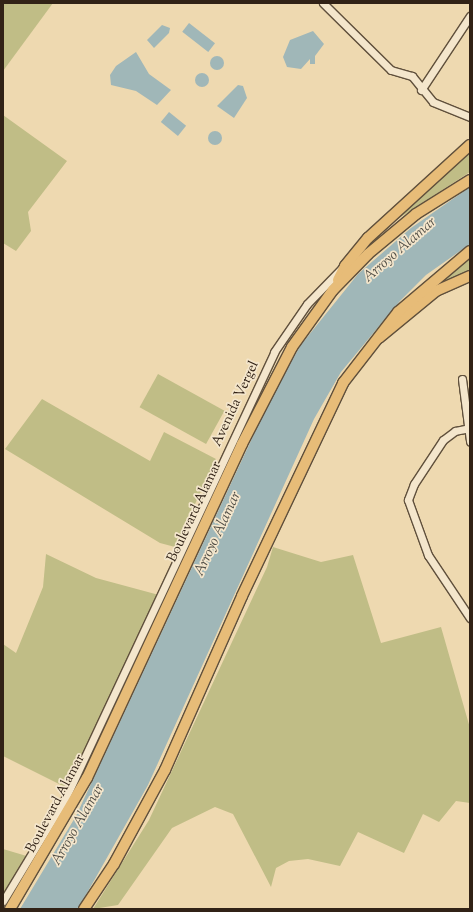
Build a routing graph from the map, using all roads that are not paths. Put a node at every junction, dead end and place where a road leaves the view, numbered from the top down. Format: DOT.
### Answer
graph roads {
  1 [pos="323,3"];
  2 [pos="470,16"];
  3 [pos="422,90"];
  4 [pos="470,117"];
  5 [pos="470,145"];
  6 [pos="470,180"];
  7 [pos="470,252"];
  8 [pos="345,266"];
  9 [pos="470,276"];
  10 [pos="333,290"];
  11 [pos="369,345"];
  12 [pos="462,379"];
  13 [pos="469,428"];
  14 [pos="470,441"];
  15 [pos="467,608"];
  16 [pos="470,618"];
  17 [pos="87,778"];
  18 [pos="66,797"];
  19 [pos="3,901"];
  20 [pos="10,909"];
  21 [pos="84,909"];
  1 -- 3 [label="street"];
  2 -- 3 [label="street"];
  3 -- 4 [label="street"];
  5 -- 8 [label="highway"];
  6 -- 10 [label="highway, Boulevard Alamar"];
  7 -- 11 [label="highway"];
  8 -- 10 [label="highway"];
  8 -- 18 [label="street, Avenida Vergel"];
  9 -- 11 [label="highway"];
  10 -- 17 [label="highway, Boulevard Alamar"];
  11 -- 21 [label="highway"];
  12 -- 13 [label="street"];
  13 -- 14 [label="street"];
  13 -- 15 [label="street"];
  15 -- 16 [label="street"];
  17 -- 18 [label="street"];
  17 -- 20 [label="highway, Boulevard Alamar"];
  18 -- 19 [label="street"];
}
